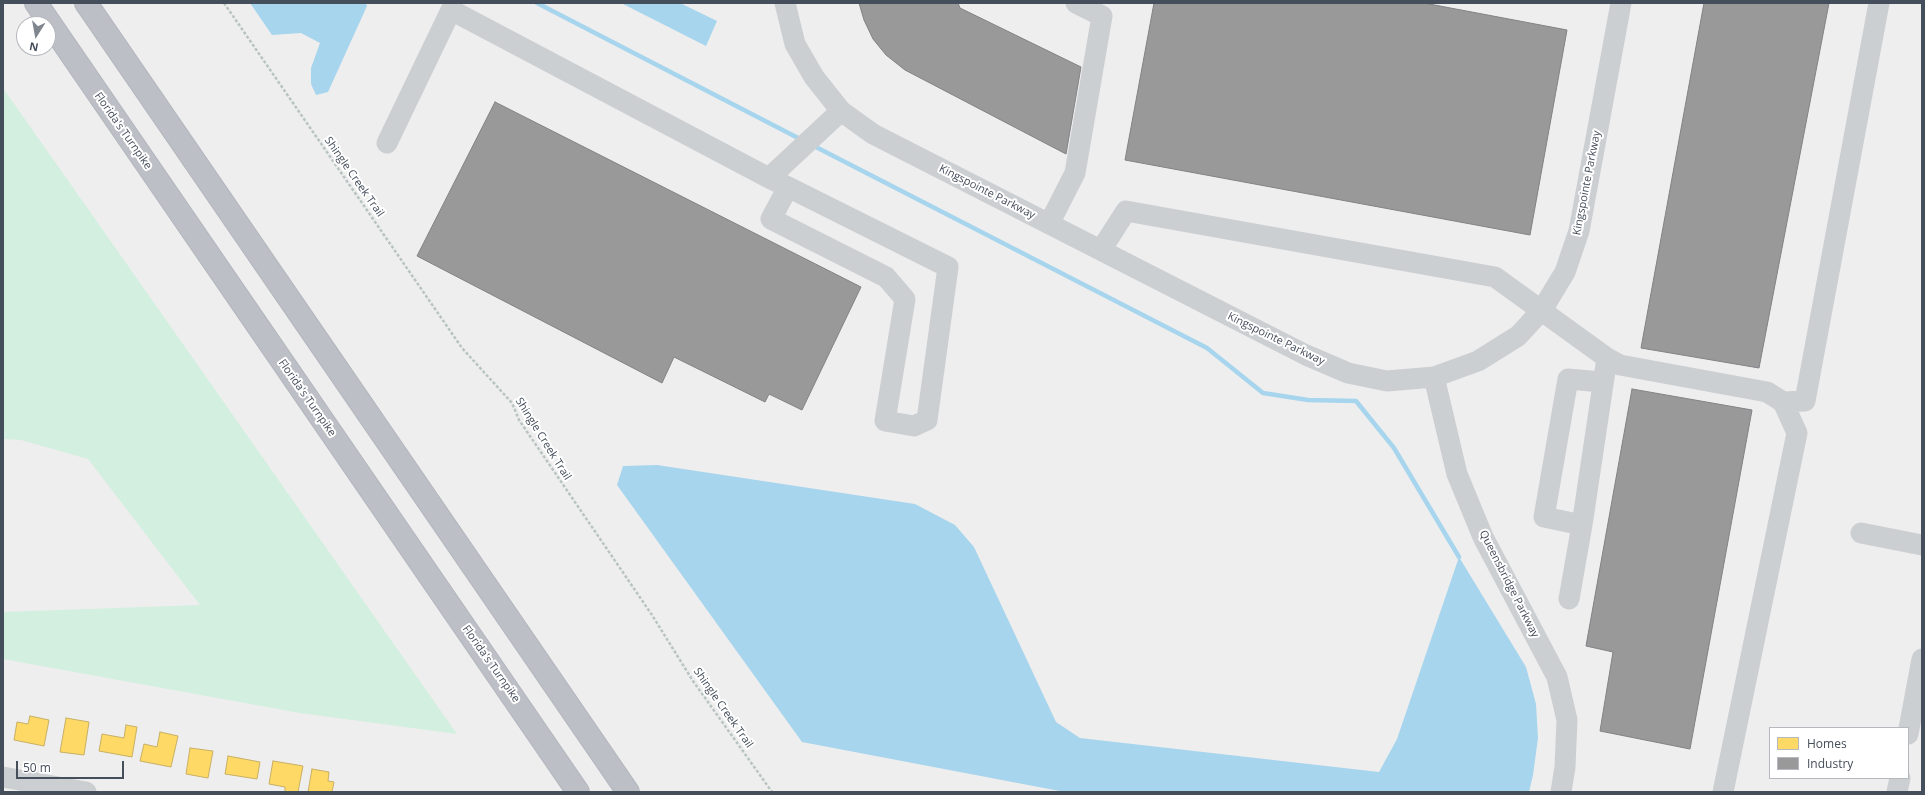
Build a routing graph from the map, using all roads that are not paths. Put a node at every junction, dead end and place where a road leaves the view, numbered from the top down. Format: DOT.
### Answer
graph roads {
  1 [pos="36,3"];
  2 [pos="86,3"];
  3 [pos="785,3"];
  4 [pos="1076,3"];
  5 [pos="1621,3"];
  6 [pos="1879,3"];
  7 [pos="1102,9"];
  8 [pos="841,111"];
  9 [pos="387,143"];
  10 [pos="778,183"];
  11 [pos="1050,224"];
  12 [pos="1101,250"];
  13 [pos="1542,310"];
  14 [pos="1607,358"];
  15 [pos="1434,377"];
  16 [pos="1602,382"];
  17 [pos="1783,402"];
  18 [pos="1582,525"];
  19 [pos="1861,533"];
  20 [pos="1922,545"];
  21 [pos="1569,599"];
  22 [pos="1922,659"];
  23 [pos="1909,729"];
  24 [pos="3,777"];
  25 [pos="1900,779"];
  26 [pos="86,792"];
  27 [pos="578,792"];
  28 [pos="628,792"];
  29 [pos="1560,792"];
  30 [pos="1723,792"];
  31 [pos="1897,792"];
  1 -- 27 [label="highway, Florida's Turnpike"];
  2 -- 28 [label="highway"];
  3 -- 8 [label="street, Kingspointe Parkway"];
  4 -- 7 [label="street"];
  5 -- 13 [label="street, Kingspointe Parkway"];
  6 -- 17 [label="street"];
  7 -- 11 [label="street"];
  8 -- 10 [label="street"];
  8 -- 11 [label="street, Kingspointe Parkway"];
  9 -- 10 [label="street"];
  10 -- 10 [label="street"];
  11 -- 12 [label="street, Kingspointe Parkway"];
  12 -- 13 [label="street"];
  12 -- 15 [label="street, Kingspointe Parkway"];
  13 -- 14 [label="street"];
  13 -- 15 [label="street, Kingspointe Parkway"];
  14 -- 16 [label="street"];
  14 -- 17 [label="street"];
  15 -- 29 [label="street, Queensbridge Parkway"];
  16 -- 18 [label="street"];
  16 -- 18 [label="street"];
  17 -- 30 [label="street"];
  18 -- 21 [label="street"];
  19 -- 20 [label="street"];
  22 -- 23 [label="street"];
  24 -- 26 [label="street"];
  25 -- 31 [label="street"];
}
